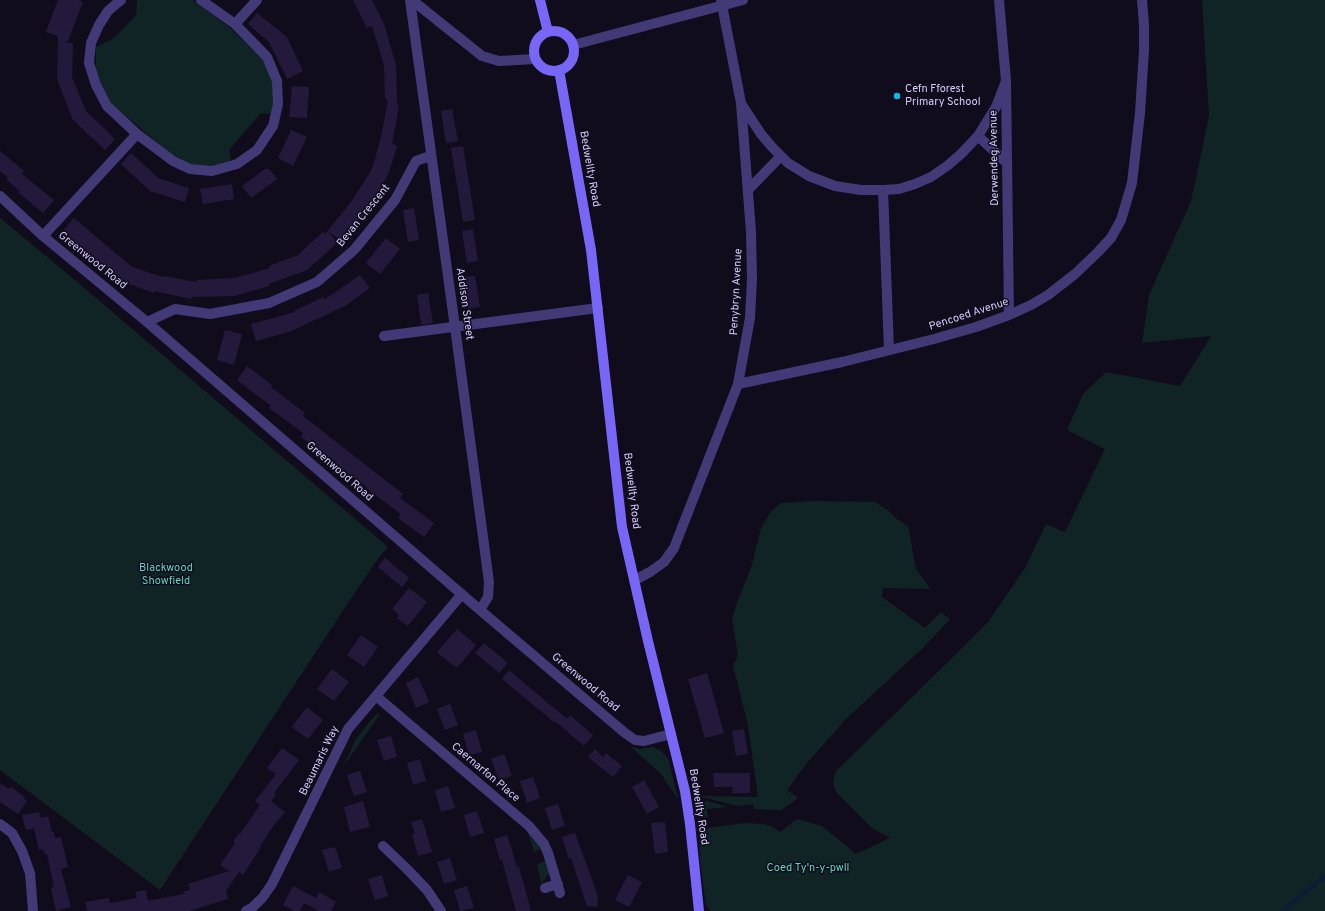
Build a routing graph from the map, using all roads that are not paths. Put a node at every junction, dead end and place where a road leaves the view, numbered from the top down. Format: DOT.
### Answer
graph roads {
  1 [pos="121,0"];
  2 [pos="200,0"];
  3 [pos="257,0"];
  4 [pos="411,0"];
  5 [pos="540,0"];
  6 [pos="743,0"];
  7 [pos="999,0"];
  8 [pos="1142,0"];
  9 [pos="722,3"];
  10 [pos="235,24"];
  11 [pos="548,32"];
  12 [pos="573,46"];
  13 [pos="535,59"];
  14 [pos="559,70"];
  15 [pos="1006,81"];
  16 [pos="741,103"];
  17 [pos="137,134"];
  18 [pos="978,136"];
  19 [pos="430,156"];
  20 [pos="781,156"];
  21 [pos="1007,163"];
  22 [pos="748,190"];
  23 [pos="883,190"];
  24 [pos="0,196"];
  25 [pos="43,236"];
  26 [pos="598,308"];
  27 [pos="1010,315"];
  28 [pos="147,322"];
  29 [pos="455,327"];
  30 [pos="384,336"];
  31 [pos="889,350"];
  32 [pos="738,384"];
  33 [pos="635,580"];
  34 [pos="462,594"];
  35 [pos="480,610"];
  36 [pos="376,696"];
  37 [pos="671,734"];
  38 [pos="0,824"];
  39 [pos="383,846"];
  40 [pos="545,888"];
  41 [pos="252,910"];
  42 [pos="33,911"];
  43 [pos="441,911"];
  44 [pos="699,911"];
  1 -- 17 [label="street"];
  2 -- 10 [label="street"];
  3 -- 10 [label="street"];
  4 -- 13 [label="street"];
  4 -- 19 [label="street, Addison Street"];
  5 -- 11 [label="street"];
  6 -- 9 [label="street"];
  7 -- 15 [label="street, Derwendeg Avenue"];
  8 -- 27 [label="street, Pencoed Avenue"];
  9 -- 12 [label="street"];
  9 -- 16 [label="street, Penybryn Avenue"];
  10 -- 17 [label="street"];
  11 -- 12 [label="street"];
  11 -- 13 [label="street"];
  12 -- 14 [label="street"];
  13 -- 14 [label="street"];
  14 -- 26 [label="street, Bedwellty Road"];
  15 -- 18 [label="street"];
  15 -- 21 [label="street, Derwendeg Avenue"];
  16 -- 20 [label="street"];
  16 -- 22 [label="street, Penybryn Avenue"];
  17 -- 25 [label="street"];
  18 -- 21 [label="street"];
  18 -- 23 [label="street"];
  19 -- 28 [label="street, Bevan Crescent"];
  19 -- 29 [label="street, Addison Street"];
  20 -- 22 [label="street"];
  20 -- 23 [label="street"];
  21 -- 27 [label="street, Derwendeg Avenue"];
  22 -- 32 [label="street, Penybryn Avenue"];
  23 -- 31 [label="street"];
  24 -- 25 [label="street, Greenwood Road"];
  25 -- 28 [label="street, Greenwood Road"];
  26 -- 29 [label="street"];
  26 -- 33 [label="street, Bedwellty Road"];
  27 -- 31 [label="street, Pencoed Avenue"];
  28 -- 34 [label="street, Greenwood Road"];
  29 -- 30 [label="street"];
  29 -- 35 [label="street, Addison Street"];
  31 -- 32 [label="street, Pencoed Avenue"];
  32 -- 33 [label="street, Penybryn Avenue"];
  33 -- 37 [label="street, Bedwellty Road"];
  34 -- 35 [label="street, Greenwood Road"];
  34 -- 36 [label="street, Beaumaris Way"];
  35 -- 37 [label="street, Greenwood Road"];
  36 -- 40 [label="street, Caernarfon Place"];
  36 -- 41 [label="street, Beaumaris Way"];
  37 -- 44 [label="street, Bedwellty Road"];
  38 -- 42 [label="street"];
  39 -- 43 [label="street"];
}
